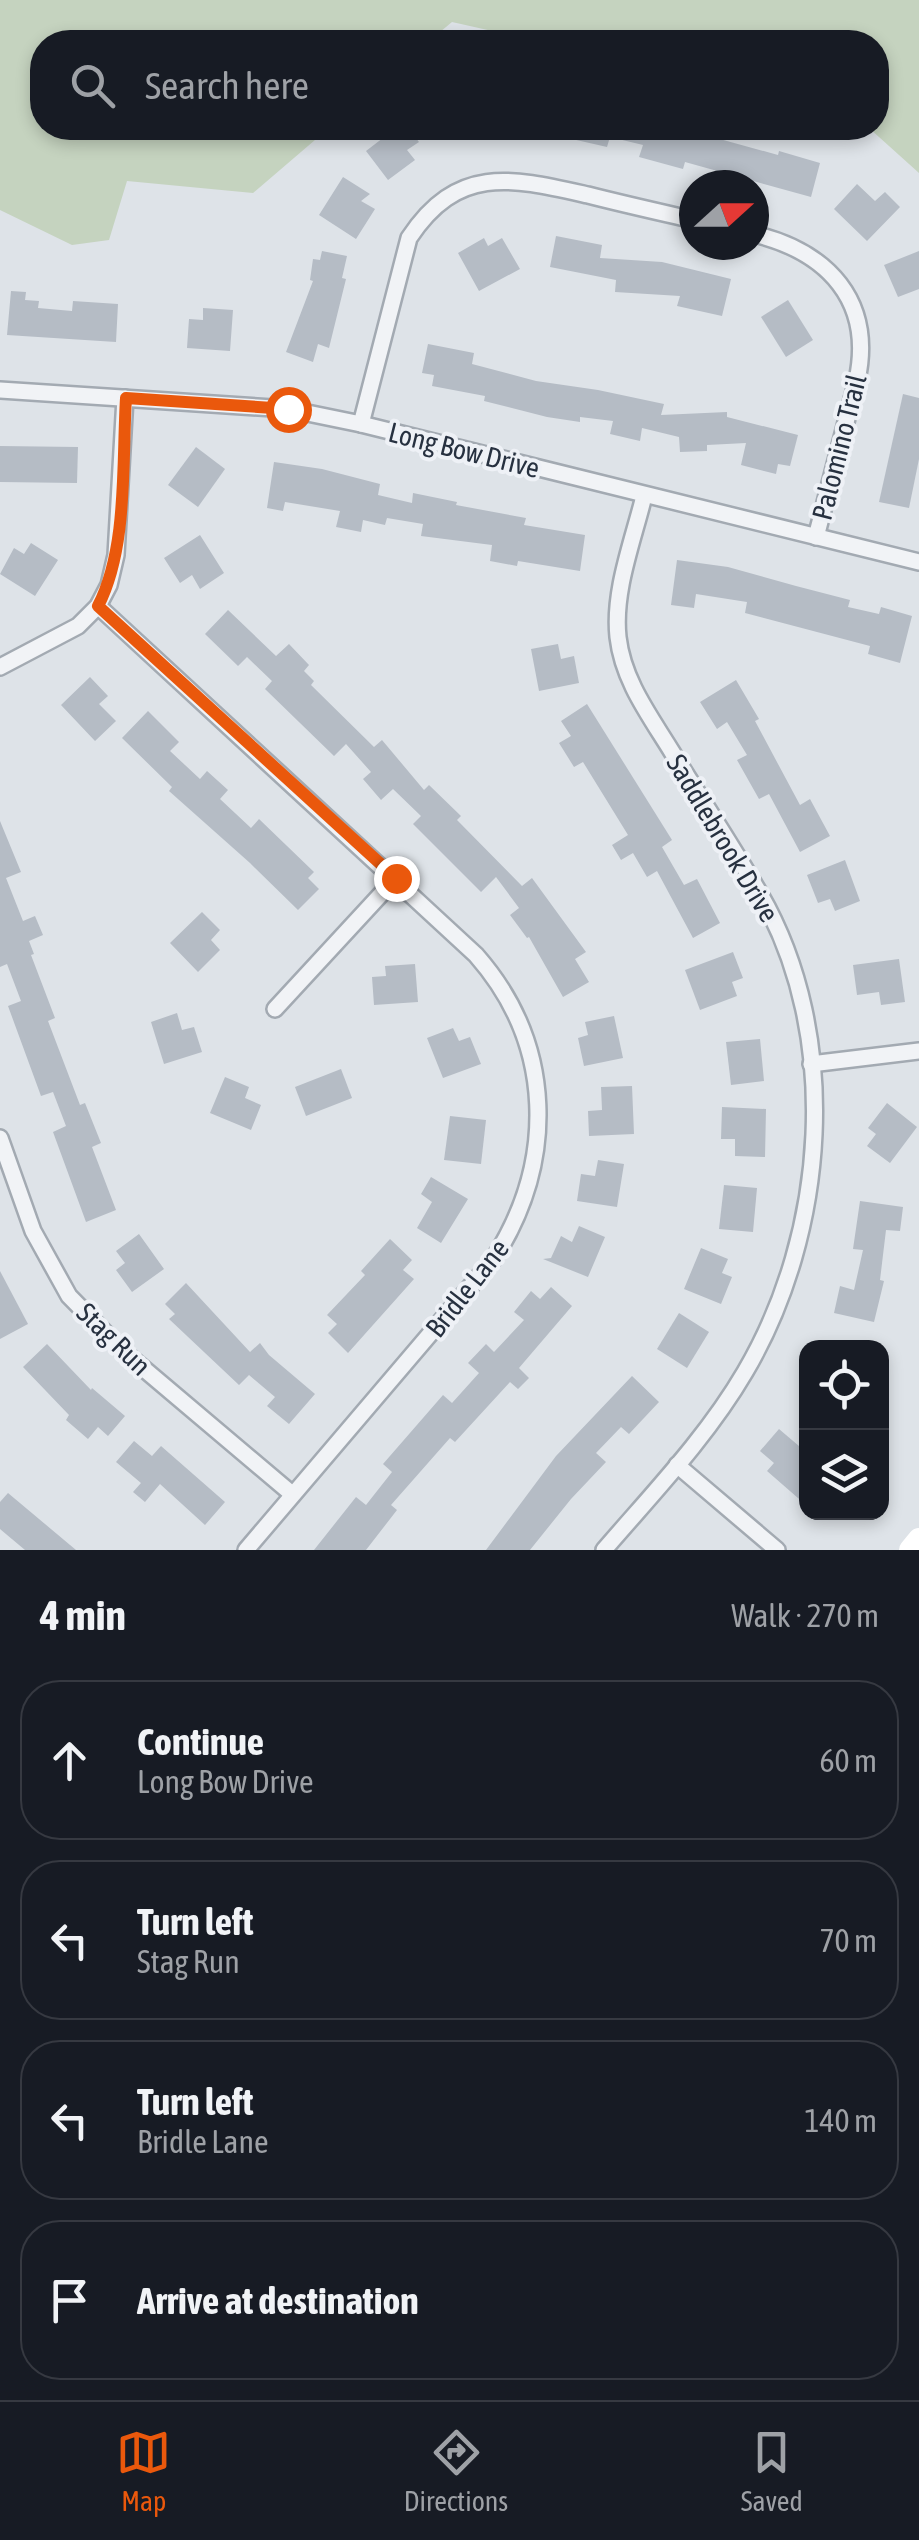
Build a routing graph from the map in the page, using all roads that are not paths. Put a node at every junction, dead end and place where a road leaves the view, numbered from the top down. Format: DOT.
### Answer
graph roads {
  1 [pos="679,216"];
  2 [pos="769,239"];
  3 [pos="0,390"];
  4 [pos="126,398"];
  5 [pos="361,424"];
  6 [pos="644,496"];
  7 [pos="816,537"];
  8 [pos="919,562"];
  9 [pos="98,606"];
  10 [pos="0,667"];
  11 [pos="396,878"];
  12 [pos="275,1010"];
  13 [pos="919,1051"];
  14 [pos="811,1064"];
  15 [pos="0,1138"];
  16 [pos="677,1465"];
  17 [pos="292,1494"];
  18 [pos="919,1539"];
  19 [pos="246,1550"];
  20 [pos="604,1550"];
  21 [pos="776,1550"];
  22 [pos="910,1550"];
  1 -- 5 [label="street"];
  2 -- 7 [label="street, Palomino Trail"];
  3 -- 4 [label="street, Long Bow Drive"];
  4 -- 5 [label="street, Long Bow Drive"];
  4 -- 9 [label="street"];
  5 -- 6 [label="street, Long Bow Drive"];
  6 -- 7 [label="street, Long Bow Drive"];
  6 -- 14 [label="street, Saddlebrook Drive"];
  7 -- 8 [label="street, Long Bow Drive"];
  9 -- 10 [label="street"];
  9 -- 11 [label="street, Bridle Lane"];
  11 -- 12 [label="street"];
  11 -- 17 [label="street, Bridle Lane"];
  13 -- 14 [label="street"];
  14 -- 16 [label="street, Saddlebrook Drive"];
  15 -- 17 [label="street, Stag Run"];
  16 -- 20 [label="street, Saddlebrook Drive"];
  16 -- 21 [label="street"];
  17 -- 19 [label="street, Bridle Lane"];
  18 -- 22 [label="main road"];
}
